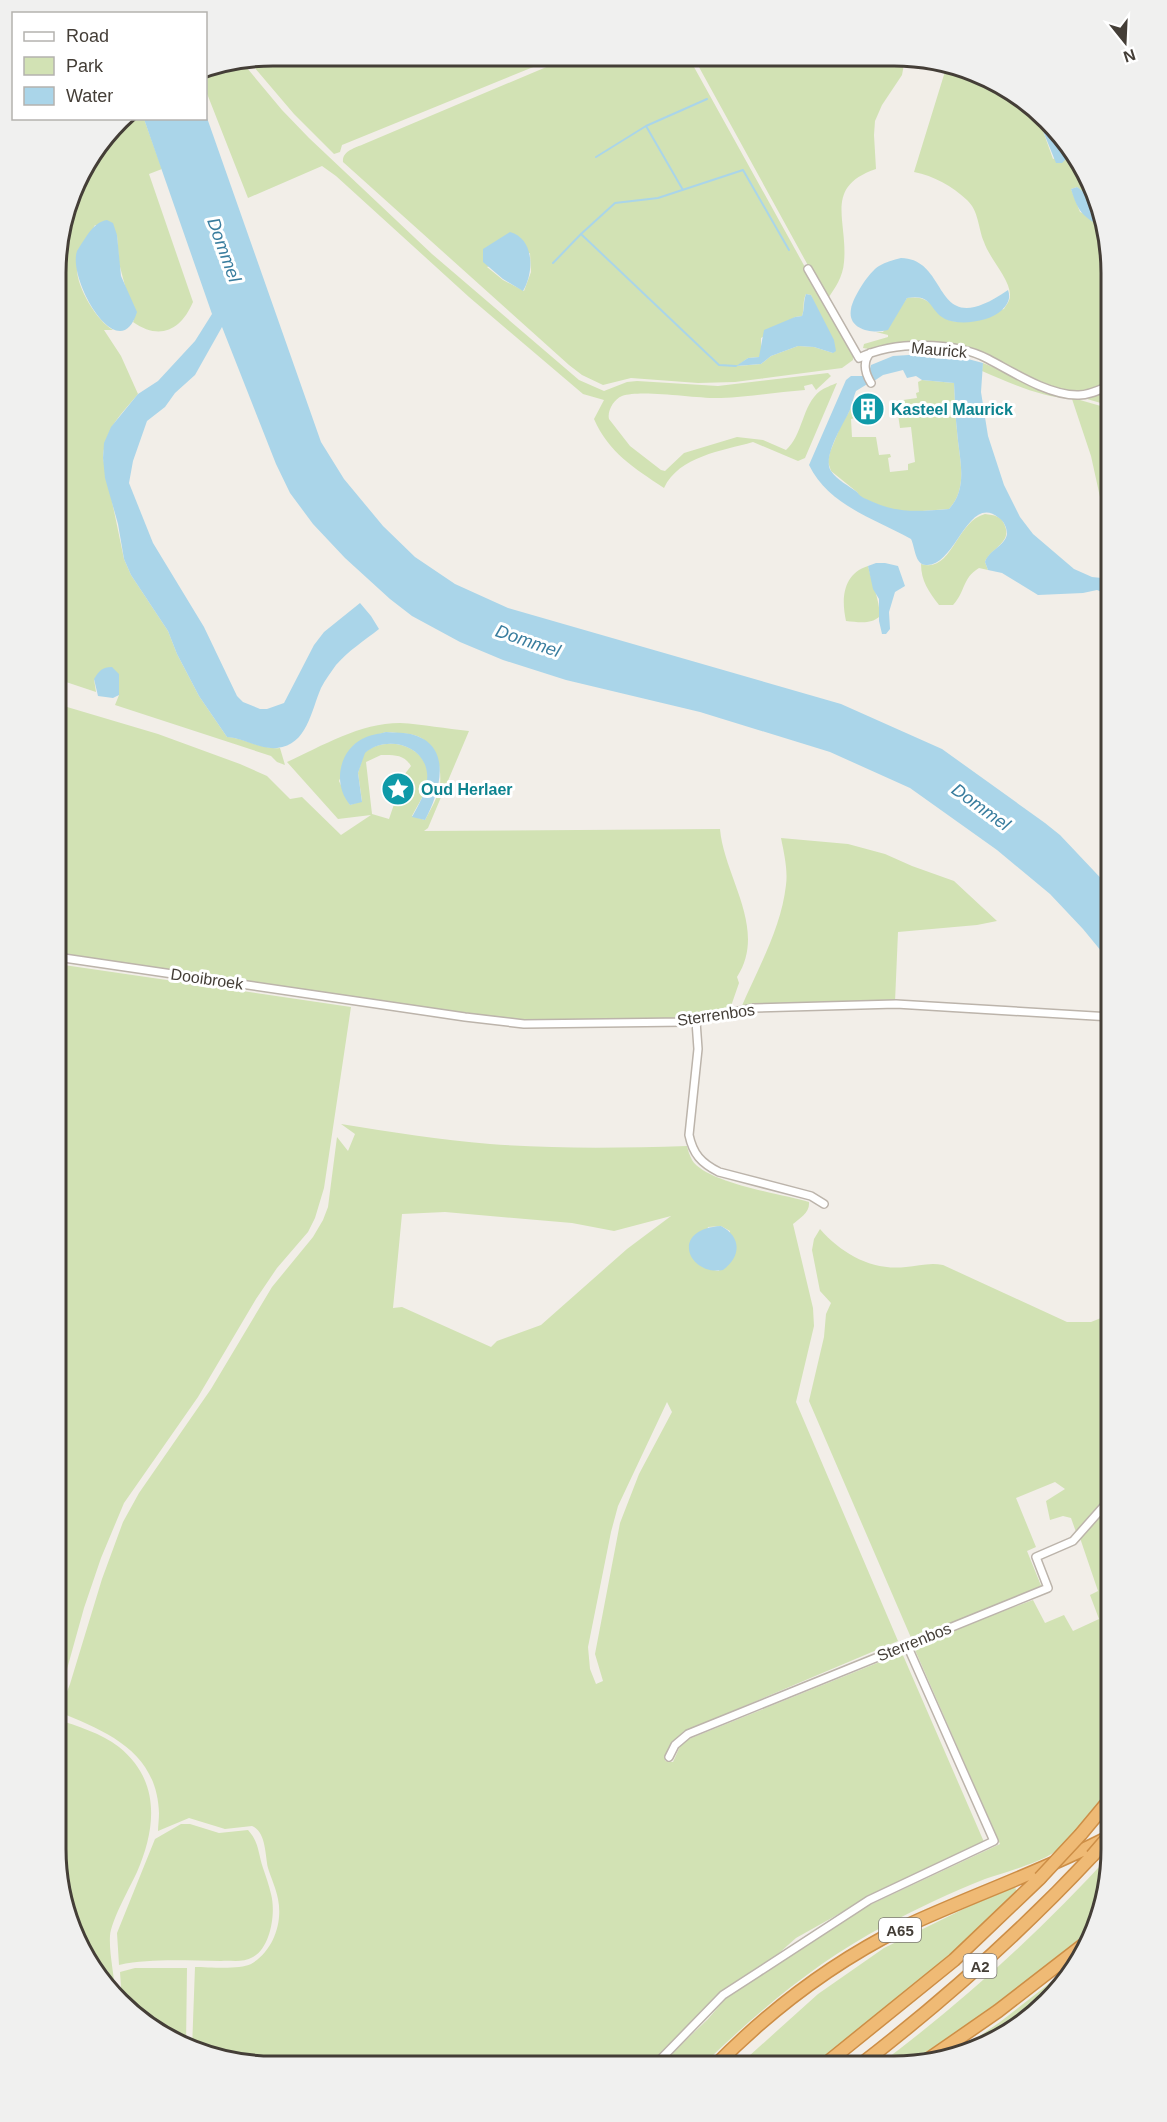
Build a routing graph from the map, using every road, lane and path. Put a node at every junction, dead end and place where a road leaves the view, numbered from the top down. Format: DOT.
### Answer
graph roads {
  1 [pos="808,269"];
  2 [pos="870,353"];
  3 [pos="872,383"];
  4 [pos="1101,389"];
  5 [pos="66,958"];
  6 [pos="357,1001"];
  7 [pos="1101,1016"];
  8 [pos="696,1021"];
  9 [pos="824,1204"];
  10 [pos="1101,1509"];
  11 [pos="907,1645"];
  12 [pos="669,1758"];
  13 [pos="1101,1810"];
  14 [pos="1101,1840"];
  15 [pos="1101,1846"];
  16 [pos="1072,1954"];
  17 [pos="942,2050"];
  18 [pos="664,2056"];
  19 [pos="725,2056"];
  20 [pos="835,2056"];
  21 [pos="871,2056"];
  1 -- 2 [label="street"];
  2 -- 3 [label="street"];
  2 -- 4 [label="street, Maurick"];
  5 -- 6 [label="street, Dooibroek"];
  6 -- 8 [label="street, Sterrenbos"];
  7 -- 8 [label="street, Sterrenbos"];
  8 -- 9 [label="street"];
  10 -- 11 [label="street, Sterrenbos"];
  11 -- 12 [label="street, Sterrenbos"];
  11 -- 18 [label="street"];
  13 -- 20 [label="highway, A2, bridge"];
  14 -- 19 [label="highway, A65"];
  15 -- 21 [label="highway, A2, bridge"];
  16 -- 17 [label="highway"];
}
